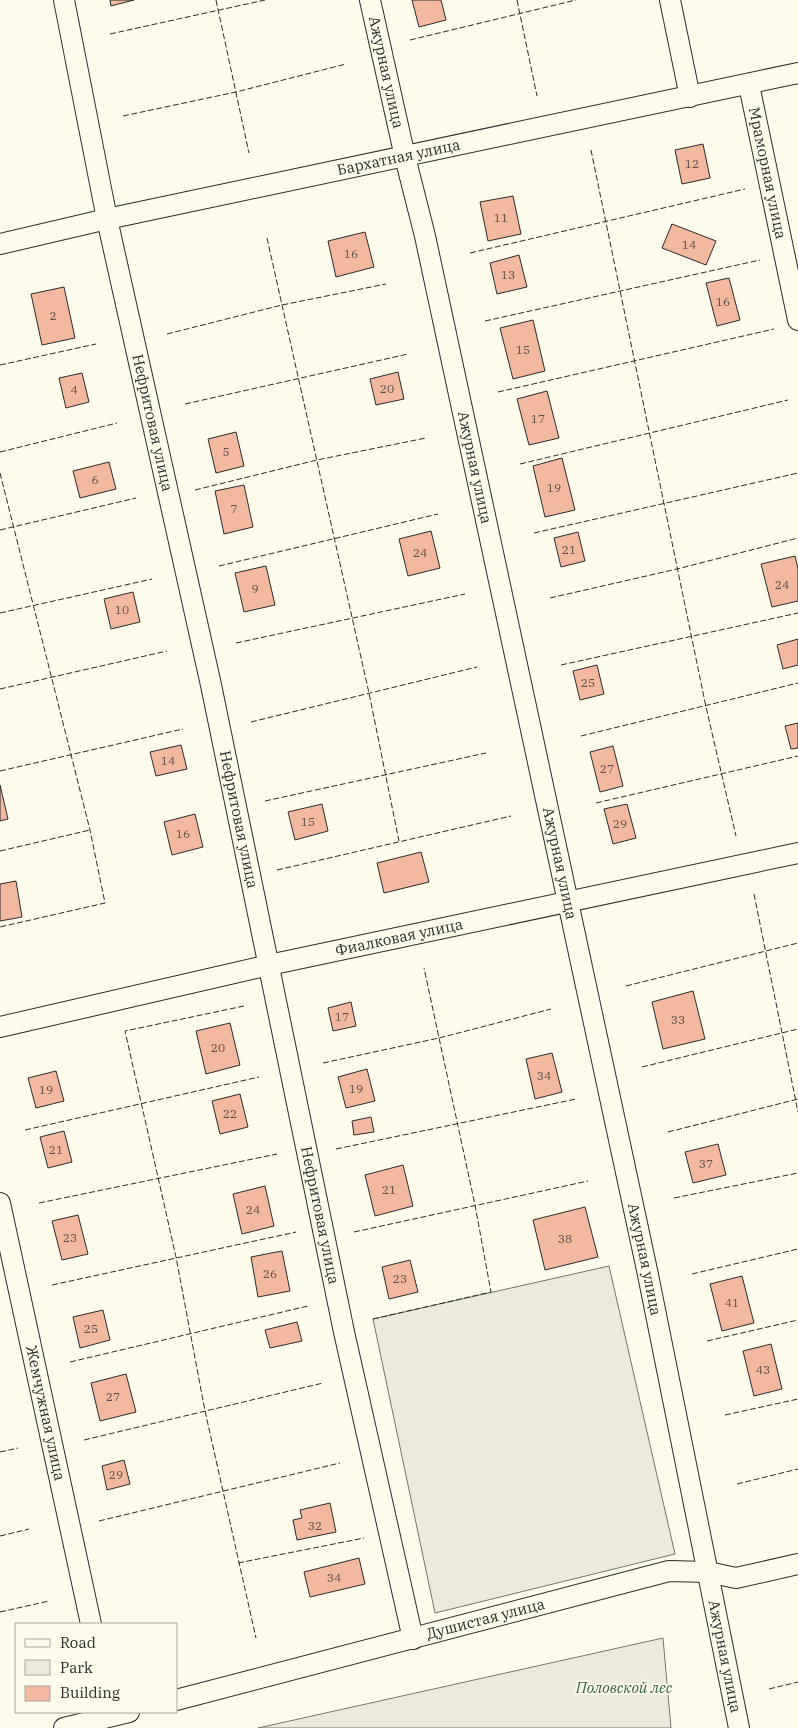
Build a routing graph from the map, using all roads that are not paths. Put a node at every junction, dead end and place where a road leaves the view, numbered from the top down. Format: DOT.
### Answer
graph roads {
  1 [pos="64,0"];
  2 [pos="370,0"];
  3 [pos="670,0"];
  4 [pos="798,74"];
  5 [pos="748,85"];
  6 [pos="690,97"];
  7 [pos="404,157"];
  8 [pos="107,219"];
  9 [pos="0,244"];
  10 [pos="798,320"];
  11 [pos="798,853"];
  12 [pos="570,901"];
  13 [pos="269,965"];
  14 [pos="0,1027"];
  15 [pos="0,1203"];
  16 [pos="798,1564"];
  17 [pos="708,1572"];
  18 [pos="91,1623"];
  19 [pos="413,1639"];
  20 [pos="178,1699"];
  21 [pos="117,1713"];
  22 [pos="64,1728"];
  23 [pos="739,1728"];
  1 -- 8 [label="street, Нефритовая улица"];
  2 -- 7 [label="street, Ажурная улица"];
  3 -- 6 [label="street"];
  4 -- 5 [label="street, Бархатная улица"];
  5 -- 6 [label="street, Бархатная улица"];
  5 -- 10 [label="street, Мраморная улица"];
  6 -- 7 [label="street, Бархатная улица"];
  7 -- 8 [label="street, Бархатная улица"];
  7 -- 12 [label="street, Ажурная улица"];
  8 -- 9 [label="street, Бархатная улица"];
  8 -- 13 [label="street, Нефритовая улица"];
  11 -- 12 [label="street, Фиалковая улица"];
  12 -- 13 [label="street, Фиалковая улица"];
  12 -- 17 [label="street, Ажурная улица"];
  13 -- 14 [label="street, Фиалковая улица"];
  13 -- 19 [label="street, Нефритовая улица"];
  15 -- 18 [label="street, Жемчужная улица"];
  16 -- 17 [label="street, Душистая улица"];
  17 -- 19 [label="street, Душистая улица"];
  17 -- 23 [label="street, Ажурная улица"];
  19 -- 20 [label="street, Душистая улица"];
  21 -- 22 [label="street"];
}
